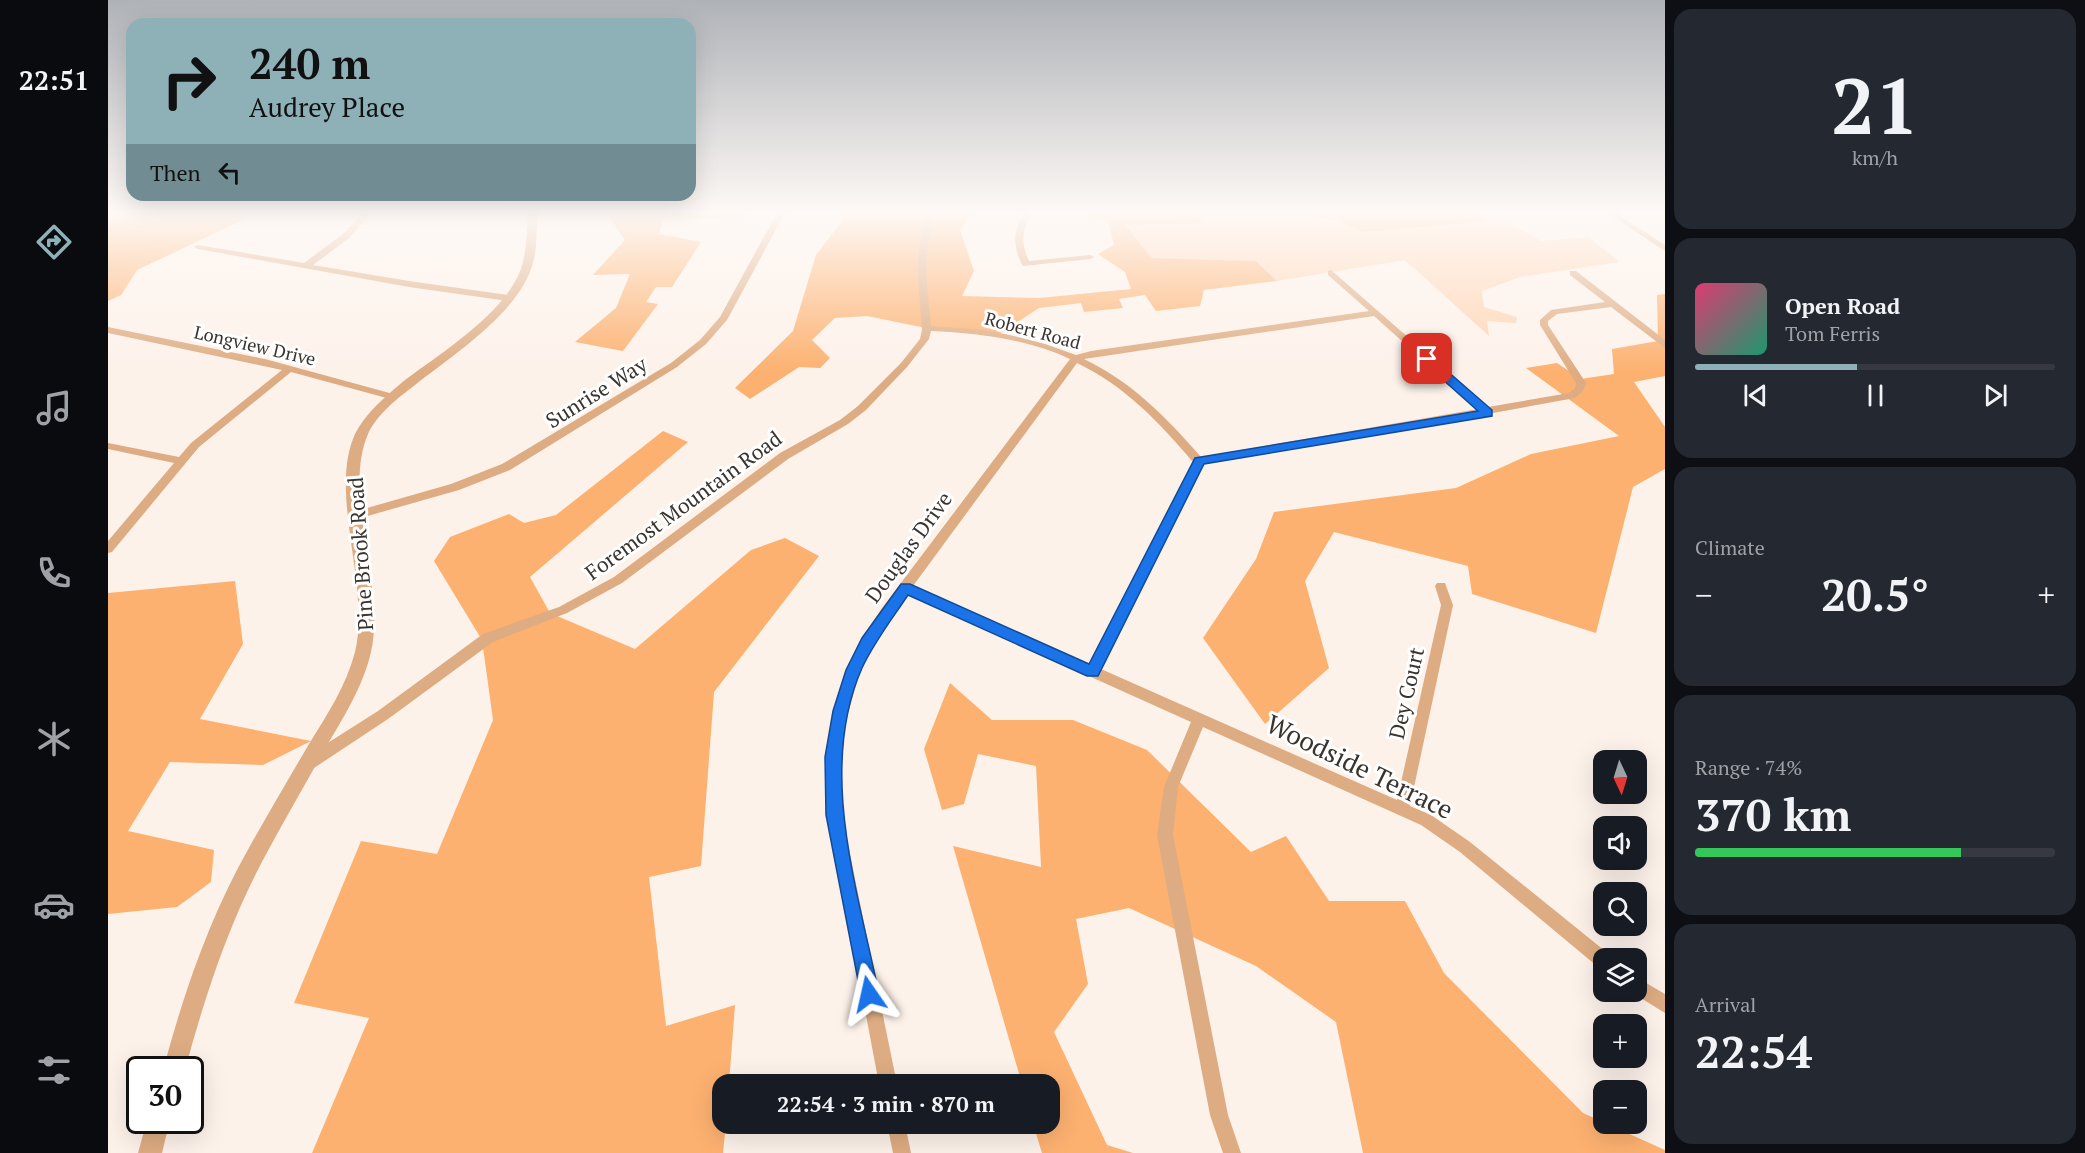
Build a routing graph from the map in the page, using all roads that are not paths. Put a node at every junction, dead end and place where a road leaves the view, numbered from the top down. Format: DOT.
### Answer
graph roads {
  1 [pos="299,265"];
  2 [pos="526,265"];
  3 [pos="753,265"];
  4 [pos="920,265"];
  5 [pos="1025,265"];
  6 [pos="306,266"];
  7 [pos="1019,271"];
  8 [pos="1331,273"];
  9 [pos="1573,273"];
  10 [pos="508,298"];
  11 [pos="1612,304"];
  12 [pos="1375,313"];
  13 [pos="927,328"];
  14 [pos="108,330"];
  15 [pos="1665,345"];
  16 [pos="1077,358"];
  17 [pos="290,368"];
  18 [pos="394,397"];
  19 [pos="1488,413"];
  20 [pos="108,446"];
  21 [pos="179,461"];
  22 [pos="1199,462"];
  23 [pos="357,515"];
  24 [pos="108,549"];
  25 [pos="1441,586"];
  26 [pos="906,588"];
  27 [pos="1093,672"];
  28 [pos="1199,719"];
  29 [pos="306,765"];
  30 [pos="1402,808"];
  31 [pos="1593,952"];
  32 [pos="1647,992"];
  33 [pos="1665,1004"];
  34 [pos="178,1056"];
  35 [pos="886,1074"];
  36 [pos="155,1134"];
  37 [pos="898,1134"];
  38 [pos="150,1153"];
  39 [pos="902,1153"];
  40 [pos="1232,1153"];
  1 -- 6 [label="street"];
  2 -- 10 [label="street, Pine Brook Road"];
  3 -- 23 [label="street, Sunrise Way"];
  4 -- 13 [label="street"];
  5 -- 7 [label="street"];
  6 -- 10 [label="street"];
  8 -- 12 [label="street"];
  9 -- 11 [label="street"];
  10 -- 18 [label="street, Pine Brook Road"];
  11 -- 15 [label="street"];
  11 -- 19 [label="street"];
  12 -- 16 [label="street"];
  12 -- 19 [label="street"];
  13 -- 16 [label="street, Robert Road"];
  13 -- 29 [label="street, Foremost Mountain Road"];
  14 -- 17 [label="street, Longview Drive"];
  16 -- 22 [label="street, Robert Road"];
  16 -- 26 [label="street, Douglas Drive"];
  17 -- 18 [label="street, Longview Drive"];
  17 -- 21 [label="street"];
  18 -- 23 [label="street, Pine Brook Road"];
  19 -- 22 [label="street"];
  20 -- 21 [label="street"];
  21 -- 24 [label="street"];
  22 -- 27 [label="street"];
  23 -- 29 [label="street, Pine Brook Road"];
  25 -- 30 [label="street, Dey Court"];
  26 -- 27 [label="street, Woodside Terrace"];
  26 -- 35 [label="street, Douglas Drive"];
  27 -- 28 [label="street, Woodside Terrace"];
  28 -- 30 [label="street, Woodside Terrace"];
  28 -- 40 [label="street"];
  29 -- 34 [label="street, Pine Brook Road"];
  30 -- 31 [label="street, Woodside Terrace"];
  32 -- 33 [label="street"];
  36 -- 38 [label="street"];
  37 -- 39 [label="street"];
}
